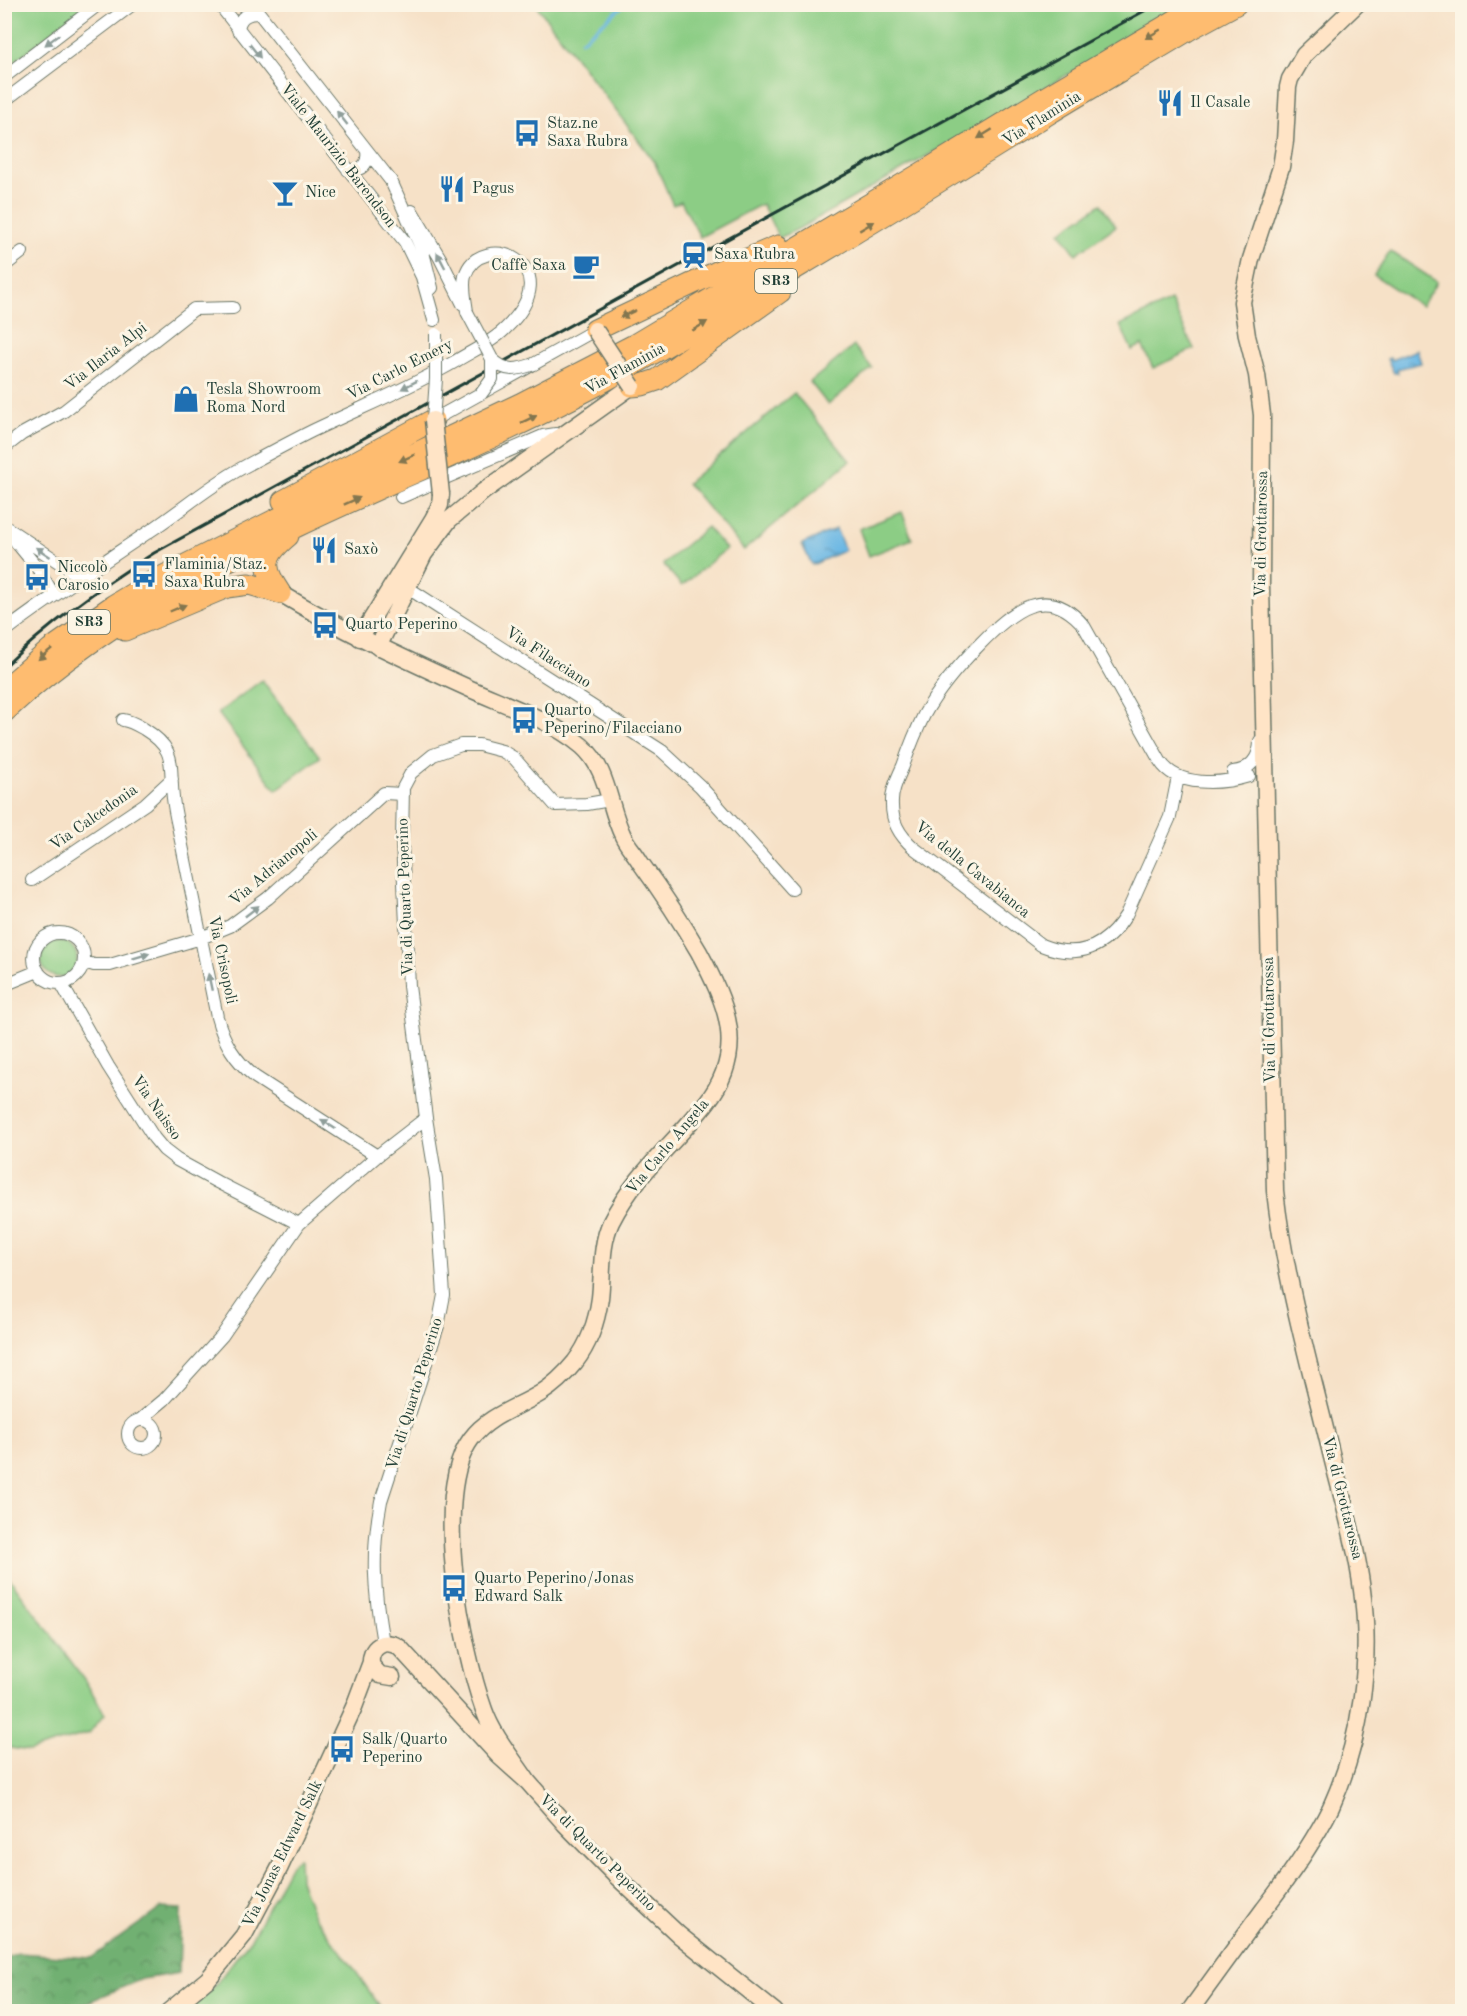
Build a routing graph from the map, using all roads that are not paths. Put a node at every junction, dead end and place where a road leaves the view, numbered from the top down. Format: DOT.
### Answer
graph roads {
  1 [pos="99,4"];
  2 [pos="122,4"];
  3 [pos="133,4"];
  4 [pos="219,4"];
  5 [pos="1203,4"];
  6 [pos="1236,4"];
  7 [pos="1357,4"];
  8 [pos="256,9"];
  9 [pos="238,30"];
  10 [pos="79,44"];
  11 [pos="4,77"];
  12 [pos="4,101"];
  13 [pos="368,151"];
  14 [pos="348,170"];
  15 [pos="391,181"];
  16 [pos="845,219"];
  17 [pos="842,241"];
  18 [pos="22,252"];
  19 [pos="4,266"];
  20 [pos="232,308"];
  21 [pos="467,312"];
  22 [pos="434,320"];
  23 [pos="595,330"];
  24 [pos="492,359"];
  25 [pos="534,364"];
  26 [pos="632,386"];
  27 [pos="481,394"];
  28 [pos="433,420"];
  29 [pos="560,436"];
  30 [pos="4,448"];
  31 [pos="400,496"];
  32 [pos="299,526"];
  33 [pos="4,528"];
  34 [pos="183,566"];
  35 [pos="80,579"];
  36 [pos="408,588"];
  37 [pos="280,593"];
  38 [pos="54,596"];
  39 [pos="4,632"];
  40 [pos="360,638"];
  41 [pos="378,647"];
  42 [pos="51,671"];
  43 [pos="4,690"];
  44 [pos="1263,696"];
  45 [pos="4,712"];
  46 [pos="123,720"];
  47 [pos="1235,772"];
  48 [pos="1257,776"];
  49 [pos="1178,777"];
  50 [pos="172,779"];
  51 [pos="402,794"];
  52 [pos="610,800"];
  53 [pos="32,880"];
  54 [pos="792,889"];
  55 [pos="201,938"];
  56 [pos="84,962"];
  57 [pos="38,970"];
  58 [pos="61,983"];
  59 [pos="4,985"];
  60 [pos="426,1118"];
  61 [pos="377,1156"];
  62 [pos="299,1224"];
  63 [pos="144,1421"];
  64 [pos="382,1644"];
  65 [pos="402,1650"];
  66 [pos="371,1662"];
  67 [pos="473,1674"];
  68 [pos="395,1676"];
  69 [pos="431,1681"];
  70 [pos="480,1699"];
  71 [pos="354,1707"];
  72 [pos="457,1709"];
  73 [pos="470,1723"];
  74 [pos="528,1782"];
  75 [pos="168,2012"];
  76 [pos="775,2012"];
  77 [pos="1189,2012"];
  1 -- 11 [label="street, one-way"];
  2 -- 10 [label="street"];
  3 -- 10 [label="street"];
  4 -- 9 [label="street, Viale Maurizio Barendson"];
  5 -- 16 [label="highway, Via Flaminia / SR3, one-way"];
  17 -- 6 [label="highway, Via Flaminia / SR3, one-way"];
  7 -- 44 [label="street, Via di Grottarossa"];
  8 -- 9 [label="street"];
  13 -- 8 [label="street, Viale Maurizio Barendson, one-way"];
  9 -- 14 [label="street, Viale Maurizio Barendson, one-way"];
  10 -- 12 [label="street"];
  13 -- 14 [label="street"];
  13 -- 15 [label="street, Viale Maurizio Barendson"];
  14 -- 22 [label="street, Viale Maurizio Barendson"];
  21 -- 15 [label="street, one-way"];
  15 -- 22 [label="street, Viale Maurizio Barendson"];
  16 -- 23 [label="highway, one-way"];
  16 -- 34 [label="highway, Via Flaminia / SR3, one-way"];
  17 -- 26 [label="highway"];
  32 -- 17 [label="highway, Via Flaminia / SR3, one-way"];
  18 -- 19 [label="street"];
  20 -- 30 [label="street, Via Ilaria Alpi"];
  21 -- 24 [label="street, bridge"];
  21 -- 35 [label="street, Via Carlo Emery, one-way"];
  22 -- 28 [label="street, Viale Maurizio Barendson, bridge"];
  23 -- 25 [label="street"];
  23 -- 26 [label="street, bridge"];
  24 -- 25 [label="street, bridge"];
  24 -- 27 [label="street, bridge"];
  25 -- 27 [label="street, bridge"];
  26 -- 29 [label="street"];
  27 -- 28 [label="street"];
  28 -- 34 [label="highway"];
  28 -- 40 [label="street, Viale Maurizio Barendson, bridge"];
  29 -- 31 [label="street"];
  29 -- 36 [label="street"];
  32 -- 37 [label="highway"];
  32 -- 42 [label="highway, Via Flaminia / SR3"];
  35 -- 33 [label="street, one-way"];
  33 -- 38 [label="street"];
  34 -- 43 [label="highway, Via Flaminia / SR3, one-way"];
  35 -- 38 [label="street, Via Carlo Emery"];
  36 -- 41 [label="street"];
  36 -- 54 [label="street, Via Filacciano"];
  37 -- 40 [label="street"];
  42 -- 37 [label="highway, one-way"];
  38 -- 39 [label="street, Via Carlo Emery"];
  40 -- 41 [label="street"];
  41 -- 52 [label="street"];
  42 -- 45 [label="highway, Via Flaminia / SR3"];
  44 -- 47 [label="street"];
  44 -- 48 [label="street, Via di Grottarossa"];
  46 -- 50 [label="street, Via Crisopoli"];
  47 -- 48 [label="street"];
  47 -- 49 [label="street"];
  48 -- 49 [label="street"];
  48 -- 77 [label="street, Via di Grottarossa"];
  49 -- 49 [label="street, Via della Cavabianca"];
  50 -- 53 [label="street, Via Calcedonia"];
  50 -- 55 [label="street, Via Crisopoli"];
  51 -- 52 [label="street, Via di Quarto Peperino"];
  55 -- 51 [label="street, Via Adrianopoli, one-way"];
  51 -- 60 [label="street, Via di Quarto Peperino"];
  52 -- 67 [label="street, Via Carlo Angela"];
  56 -- 55 [label="street, Via Adrianopoli, one-way"];
  61 -- 55 [label="street, Via Crisopoli, one-way"];
  56 -- 57 [label="street"];
  56 -- 58 [label="street"];
  57 -- 58 [label="street"];
  57 -- 59 [label="street"];
  58 -- 62 [label="street, Via Naisso"];
  60 -- 61 [label="street"];
  60 -- 64 [label="street, Via di Quarto Peperino"];
  61 -- 62 [label="street"];
  62 -- 63 [label="street"];
  64 -- 65 [label="street"];
  64 -- 66 [label="street"];
  65 -- 68 [label="street"];
  65 -- 69 [label="street, Via di Quarto Peperino"];
  66 -- 68 [label="street"];
  66 -- 71 [label="street, Via Jonas Edward Salk"];
  67 -- 70 [label="street"];
  67 -- 72 [label="street"];
  68 -- 69 [label="street"];
  68 -- 71 [label="street, Via Jonas Edward Salk"];
  69 -- 72 [label="street, Via di Quarto Peperino"];
  70 -- 73 [label="street"];
  70 -- 74 [label="street"];
  71 -- 75 [label="street, Via Jonas Edward Salk"];
  72 -- 73 [label="street, Via di Quarto Peperino"];
  73 -- 74 [label="street, Via di Quarto Peperino"];
  74 -- 76 [label="street, Via di Quarto Peperino"];
}
